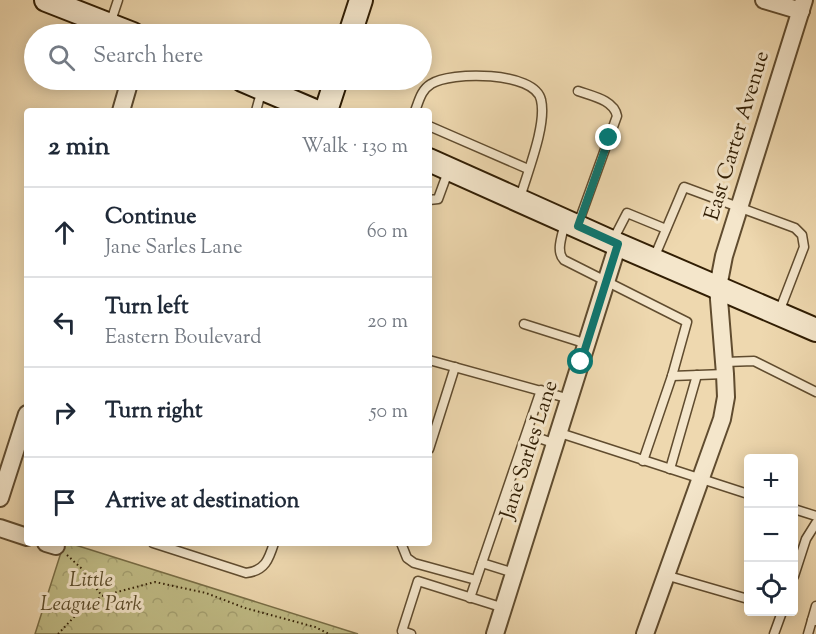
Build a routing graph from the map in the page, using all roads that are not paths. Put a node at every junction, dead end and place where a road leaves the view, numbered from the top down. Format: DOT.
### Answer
graph roads {
  1 [pos="118,0"];
  2 [pos="361,0"];
  3 [pos="764,0"];
  4 [pos="60,3"];
  5 [pos="802,6"];
  6 [pos="110,24"];
  7 [pos="353,24"];
  8 [pos="432,83"];
  9 [pos="127,90"];
  10 [pos="262,90"];
  11 [pos="267,90"];
  12 [pos="327,90"];
  13 [pos="424,90"];
  14 [pos="578,91"];
  15 [pos="122,108"];
  16 [pos="257,108"];
  17 [pos="307,108"];
  18 [pos="310,108"];
  19 [pos="416,108"];
  20 [pos="432,127"];
  21 [pos="439,164"];
  22 [pos="528,169"];
  23 [pos="432,200"];
  24 [pos="519,200"];
  25 [pos="739,207"];
  26 [pos="571,223"];
  27 [pos="666,229"];
  28 [pos="615,243"];
  29 [pos="653,260"];
  30 [pos="606,283"];
  31 [pos="718,287"];
  32 [pos="779,313"];
  33 [pos="524,324"];
  34 [pos="816,330"];
  35 [pos="587,344"];
  36 [pos="432,361"];
  37 [pos="455,367"];
  38 [pos="725,368"];
  39 [pos="698,375"];
  40 [pos="672,376"];
  41 [pos="541,390"];
  42 [pos="816,392"];
  43 [pos="570,399"];
  44 [pos="24,423"];
  45 [pos="527,434"];
  46 [pos="558,438"];
  47 [pos="432,440"];
  48 [pos="643,461"];
  49 [pos="670,469"];
  50 [pos="700,479"];
  51 [pos="744,493"];
  52 [pos="0,498"];
  53 [pos="798,510"];
  54 [pos="816,516"];
  55 [pos="816,523"];
  56 [pos="0,528"];
  57 [pos="24,536"];
  58 [pos="162,546"];
  59 [pos="273,546"];
  60 [pos="402,546"];
  61 [pos="482,562"];
  62 [pos="798,563"];
  63 [pos="514,573"];
  64 [pos="665,575"];
  65 [pos="476,580"];
  66 [pos="470,598"];
  67 [pos="744,598"];
  68 [pos="816,606"];
  69 [pos="504,608"];
  70 [pos="781,616"];
  71 [pos="814,620"];
  72 [pos="411,634"];
  73 [pos="495,634"];
  74 [pos="645,634"];
  75 [pos="774,634"];
  76 [pos="808,634"];
  1 -- 6 [label="lane"];
  2 -- 7 [label="main road"];
  3 -- 5 [label="street"];
  4 -- 6 [label="main road"];
  5 -- 25 [label="street, East Carter Avenue"];
  8 -- 22 [label="lane"];
  9 -- 15 [label="street"];
  10 -- 16 [label="lane"];
  11 -- 17 [label="main road"];
  12 -- 18 [label="main road"];
  13 -- 19 [label="lane"];
  14 -- 26 [label="lane"];
  20 -- 22 [label="lane"];
  21 -- 23 [label="lane"];
  21 -- 24 [label="main road"];
  22 -- 24 [label="lane"];
  24 -- 26 [label="main road"];
  25 -- 27 [label="lane"];
  25 -- 31 [label="street, East Carter Avenue"];
  25 -- 32 [label="lane"];
  26 -- 28 [label="main road"];
  26 -- 30 [label="lane"];
  27 -- 28 [label="lane"];
  27 -- 29 [label="lane"];
  28 -- 29 [label="main road"];
  28 -- 30 [label="street, Jane Sarles Lane"];
  29 -- 31 [label="main road"];
  30 -- 35 [label="street, Jane Sarles Lane"];
  30 -- 40 [label="lane"];
  31 -- 32 [label="main road"];
  31 -- 38 [label="street, East Carter Avenue"];
  32 -- 34 [label="main road"];
  33 -- 35 [label="lane"];
  35 -- 43 [label="street, Jane Sarles Lane"];
  36 -- 37 [label="lane"];
  37 -- 41 [label="lane"];
  37 -- 47 [label="lane"];
  38 -- 39 [label="lane"];
  38 -- 42 [label="lane"];
  38 -- 50 [label="street, East Carter Avenue"];
  39 -- 40 [label="lane"];
  39 -- 49 [label="lane"];
  40 -- 48 [label="lane"];
  41 -- 43 [label="lane"];
  41 -- 45 [label="lane"];
  43 -- 46 [label="street, Jane Sarles Lane"];
  44 -- 52 [label="street"];
  45 -- 46 [label="lane"];
  45 -- 61 [label="lane"];
  46 -- 48 [label="lane"];
  46 -- 63 [label="street, Jane Sarles Lane"];
  48 -- 49 [label="lane"];
  49 -- 50 [label="lane"];
  50 -- 51 [label="lane"];
  50 -- 64 [label="street, East Carter Avenue"];
  53 -- 54 [label="lane"];
  55 -- 62 [label="lane"];
  56 -- 57 [label="street"];
  58 -- 59 [label="lane"];
  60 -- 65 [label="lane"];
  61 -- 63 [label="lane"];
  61 -- 65 [label="lane"];
  63 -- 69 [label="street, Jane Sarles Lane"];
  64 -- 67 [label="lane"];
  64 -- 74 [label="street, East Carter Avenue"];
  65 -- 66 [label="lane"];
  66 -- 69 [label="lane"];
  66 -- 72 [label="lane"];
  68 -- 71 [label="lane"];
  69 -- 73 [label="street, Jane Sarles Lane"];
  70 -- 75 [label="lane"];
  71 -- 76 [label="lane"];
}
